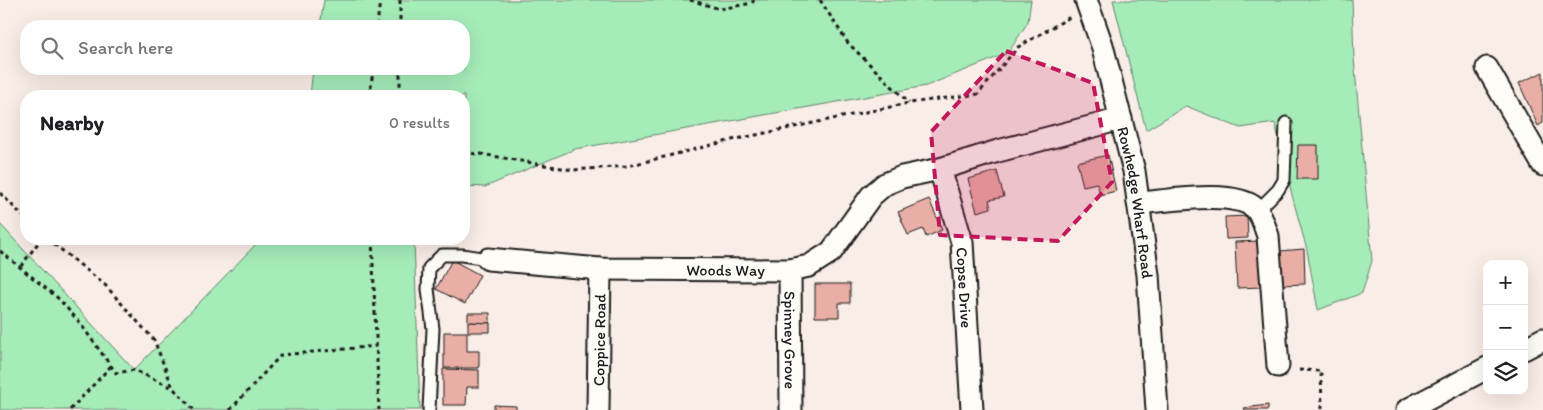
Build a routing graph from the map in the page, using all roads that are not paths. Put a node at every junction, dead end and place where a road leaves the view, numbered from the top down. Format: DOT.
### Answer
graph roads {
  1 [pos="1087,5"];
  2 [pos="1487,68"];
  3 [pos="1121,120"];
  4 [pos="1286,123"];
  5 [pos="1543,164"];
  6 [pos="940,168"];
  7 [pos="1138,203"];
  8 [pos="1258,211"];
  9 [pos="488,259"];
  10 [pos="600,269"];
  11 [pos="790,270"];
  12 [pos="1543,339"];
  13 [pos="1528,346"];
  14 [pos="1278,366"];
  15 [pos="1483,370"];
  16 [pos="429,410"];
  17 [pos="598,410"];
  18 [pos="791,410"];
  19 [pos="972,410"];
  20 [pos="1157,410"];
  21 [pos="1407,410"];
  1 -- 3 [label="street, Rowhedge Wharf Road"];
  2 -- 5 [label="street"];
  3 -- 6 [label="street, Woods Way"];
  3 -- 7 [label="street, Rowhedge Wharf Road"];
  4 -- 8 [label="lane"];
  6 -- 11 [label="street, Woods Way"];
  6 -- 19 [label="street, Copse Drive"];
  7 -- 8 [label="street"];
  7 -- 20 [label="street, Rowhedge Wharf Road"];
  8 -- 14 [label="street"];
  9 -- 10 [label="street, Woods Way"];
  9 -- 16 [label="lane, Woods Way"];
  10 -- 11 [label="street, Woods Way"];
  10 -- 17 [label="street, Coppice Road"];
  11 -- 18 [label="street, Spinney Grove"];
  12 -- 13 [label="street"];
  15 -- 21 [label="street"];
}
